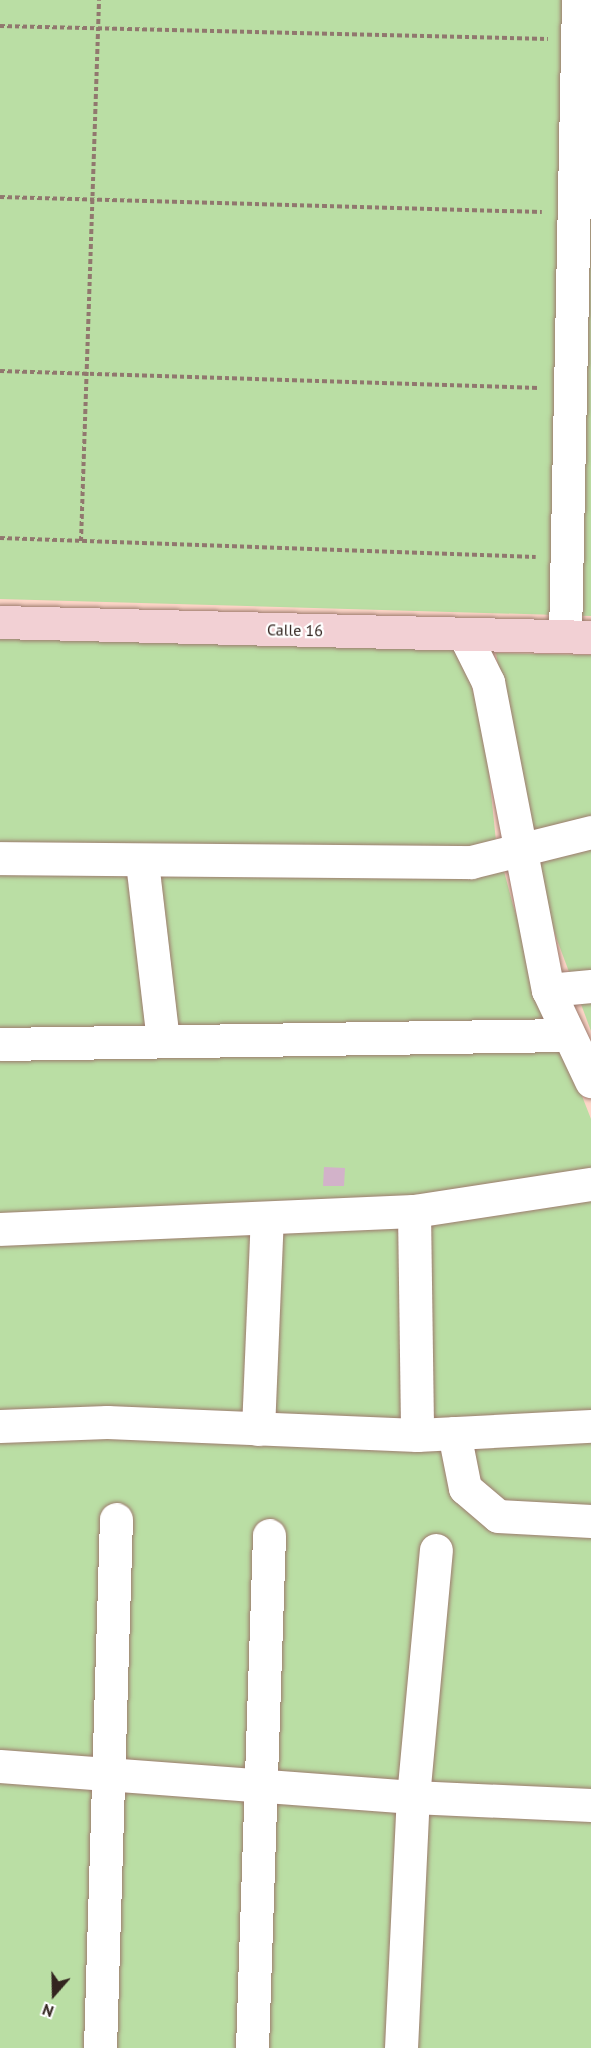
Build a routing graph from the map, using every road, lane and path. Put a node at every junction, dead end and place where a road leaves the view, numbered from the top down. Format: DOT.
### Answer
graph roads {
  1 [pos="99,0"];
  2 [pos="578,0"];
  3 [pos="0,27"];
  4 [pos="98,27"];
  5 [pos="578,39"];
  6 [pos="0,197"];
  7 [pos="90,198"];
  8 [pos="574,213"];
  9 [pos="0,372"];
  10 [pos="89,373"];
  11 [pos="571,389"];
  12 [pos="0,538"];
  13 [pos="81,541"];
  14 [pos="567,558"];
  15 [pos="0,622"];
  16 [pos="464,634"];
  17 [pos="578,636"];
  18 [pos="591,832"];
  19 [pos="520,848"];
  20 [pos="0,858"];
  21 [pos="142,862"];
  22 [pos="591,986"];
  23 [pos="548,990"];
  24 [pos="567,1035"];
  25 [pos="163,1040"];
  26 [pos="0,1044"];
  27 [pos="591,1081"];
  28 [pos="591,1184"];
  29 [pos="414,1210"];
  30 [pos="267,1218"];
  31 [pos="0,1229"];
  32 [pos="0,1426"];
  33 [pos="591,1426"];
  34 [pos="258,1429"];
  35 [pos="454,1433"];
  36 [pos="417,1435"];
  37 [pos="116,1519"];
  38 [pos="591,1521"];
  39 [pos="269,1535"];
  40 [pos="436,1550"];
  41 [pos="0,1766"];
  42 [pos="108,1775"];
  43 [pos="261,1786"];
  44 [pos="413,1797"];
  45 [pos="591,1805"];
  46 [pos="100,2048"];
  47 [pos="252,2048"];
  48 [pos="401,2048"];
  1 -- 4 [label="path"];
  2 -- 5 [label="street"];
  3 -- 4 [label="path"];
  4 -- 5 [label="path"];
  4 -- 7 [label="path"];
  5 -- 8 [label="street"];
  6 -- 7 [label="path"];
  7 -- 8 [label="path"];
  7 -- 10 [label="path"];
  8 -- 11 [label="street"];
  9 -- 10 [label="path"];
  10 -- 11 [label="path"];
  10 -- 13 [label="path"];
  11 -- 14 [label="street"];
  12 -- 13 [label="path"];
  13 -- 14 [label="path"];
  14 -- 17 [label="street"];
  15 -- 16 [label="street, Calle 16"];
  16 -- 17 [label="street, Calle 16"];
  16 -- 19 [label="street"];
  18 -- 19 [label="street"];
  19 -- 21 [label="street"];
  19 -- 23 [label="street"];
  20 -- 21 [label="street"];
  21 -- 25 [label="street"];
  22 -- 23 [label="street"];
  23 -- 24 [label="street"];
  24 -- 25 [label="street"];
  24 -- 27 [label="street"];
  25 -- 26 [label="street"];
  28 -- 29 [label="street"];
  29 -- 30 [label="street"];
  29 -- 36 [label="street"];
  30 -- 31 [label="street"];
  30 -- 34 [label="street"];
  32 -- 34 [label="street"];
  33 -- 35 [label="street"];
  34 -- 36 [label="street"];
  35 -- 36 [label="street"];
  35 -- 38 [label="street"];
  37 -- 42 [label="street"];
  39 -- 43 [label="street"];
  40 -- 44 [label="street"];
  41 -- 42 [label="street"];
  42 -- 43 [label="street"];
  42 -- 46 [label="street"];
  43 -- 44 [label="street"];
  43 -- 47 [label="street"];
  44 -- 45 [label="street"];
  44 -- 48 [label="street"];
}
